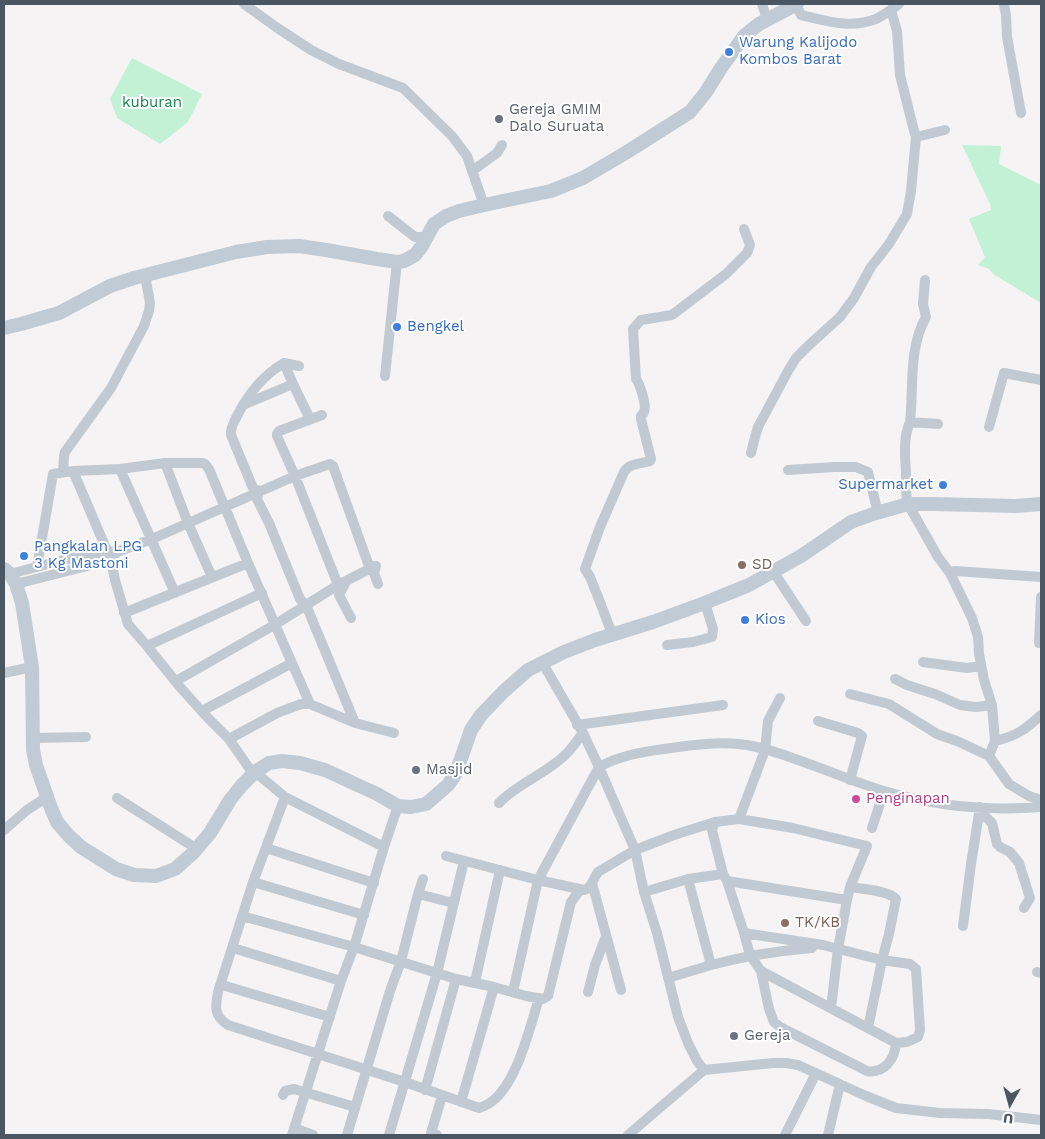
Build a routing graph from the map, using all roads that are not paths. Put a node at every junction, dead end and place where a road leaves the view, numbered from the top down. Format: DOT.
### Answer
graph roads {
  1 [pos="244,4"];
  2 [pos="762,4"];
  3 [pos="797,4"];
  4 [pos="1004,4"];
  5 [pos="895,7"];
  6 [pos="767,19"];
  7 [pos="1021,113"];
  8 [pos="944,130"];
  9 [pos="916,136"];
  10 [pos="502,145"];
  11 [pos="472,171"];
  12 [pos="484,205"];
  13 [pos="388,216"];
  14 [pos="744,229"];
  15 [pos="426,237"];
  16 [pos="396,262"];
  17 [pos="145,275"];
  18 [pos="926,280"];
  19 [pos="4,328"];
  20 [pos="284,362"];
  21 [pos="299,366"];
  22 [pos="385,376"];
  23 [pos="1041,380"];
  24 [pos="293,384"];
  25 [pos="242,404"];
  26 [pos="322,415"];
  27 [pos="310,419"];
  28 [pos="910,422"];
  29 [pos="938,424"];
  30 [pos="989,427"];
  31 [pos="751,454"];
  32 [pos="165,463"];
  33 [pos="120,469"];
  34 [pos="788,470"];
  35 [pos="68,472"];
  36 [pos="295,476"];
  37 [pos="259,491"];
  38 [pos="908,504"];
  39 [pos="1041,504"];
  40 [pos="225,506"];
  41 [pos="878,513"];
  42 [pos="188,523"];
  43 [pos="152,539"];
  44 [pos="112,554"];
  45 [pos="63,560"];
  46 [pos="248,563"];
  47 [pos="376,566"];
  48 [pos="36,567"];
  49 [pos="68,571"];
  50 [pos="773,572"];
  51 [pos="950,573"];
  52 [pos="10,576"];
  53 [pos="212,577"];
  54 [pos="1041,577"];
  55 [pos="342,583"];
  56 [pos="378,584"];
  57 [pos="175,593"];
  58 [pos="262,593"];
  59 [pos="1041,597"];
  60 [pos="705,603"];
  61 [pos="306,605"];
  62 [pos="124,613"];
  63 [pos="351,618"];
  64 [pos="806,621"];
  65 [pos="276,624"];
  66 [pos="612,634"];
  67 [pos="1039,643"];
  68 [pos="668,645"];
  69 [pos="147,646"];
  70 [pos="542,662"];
  71 [pos="923,662"];
  72 [pos="292,663"];
  73 [pos="981,666"];
  74 [pos="32,667"];
  75 [pos="4,673"];
  76 [pos="895,678"];
  77 [pos="176,681"];
  78 [pos="850,694"];
  79 [pos="780,698"];
  80 [pos="310,704"];
  81 [pos="723,705"];
  82 [pos="992,705"];
  83 [pos="202,711"];
  84 [pos="1041,716"];
  85 [pos="818,721"];
  86 [pos="355,723"];
  87 [pos="580,729"];
  88 [pos="394,733"];
  89 [pos="86,737"];
  90 [pos="33,738"];
  91 [pos="229,739"];
  92 [pos="995,741"];
  93 [pos="765,750"];
  94 [pos="989,756"];
  95 [pos="599,767"];
  96 [pos="256,772"];
  97 [pos="850,780"];
  98 [pos="884,791"];
  99 [pos="47,796"];
  100 [pos="286,797"];
  101 [pos="117,798"];
  102 [pos="1041,800"];
  103 [pos="499,803"];
  104 [pos="398,806"];
  105 [pos="1041,807"];
  106 [pos="980,811"];
  107 [pos="739,819"];
  108 [pos="715,822"];
  109 [pos="872,828"];
  110 [pos="4,830"];
  111 [pos="384,847"];
  112 [pos="266,848"];
  113 [pos="198,849"];
  114 [pos="635,850"];
  115 [pos="446,856"];
  116 [pos="464,861"];
  117 [pos="500,870"];
  118 [pos="725,878"];
  119 [pos="424,879"];
  120 [pos="688,879"];
  121 [pos="538,880"];
  122 [pos="254,882"];
  123 [pos="374,883"];
  124 [pos="592,883"];
  125 [pos="850,887"];
  126 [pos="580,890"];
  127 [pos="644,892"];
  128 [pos="418,894"];
  129 [pos="847,900"];
  130 [pos="454,903"];
  131 [pos="1024,908"];
  132 [pos="364,915"];
  133 [pos="242,916"];
  134 [pos="963,926"];
  135 [pos="744,933"];
  136 [pos="606,936"];
  137 [pos="823,945"];
  138 [pos="354,947"];
  139 [pos="233,948"];
  140 [pos="838,949"];
  141 [pos="750,955"];
  142 [pos="882,960"];
  143 [pos="401,961"];
  144 [pos="711,965"];
  145 [pos="761,971"];
  146 [pos="437,973"];
  147 [pos="668,978"];
  148 [pos="456,979"];
  149 [pos="341,981"];
  150 [pos="475,982"];
  151 [pos="222,985"];
  152 [pos="494,987"];
  153 [pos="622,990"];
  154 [pos="513,992"];
  155 [pos="588,992"];
  156 [pos="539,998"];
  157 [pos="831,1008"];
  158 [pos="330,1017"];
  159 [pos="868,1028"];
  160 [pos="896,1043"];
  161 [pos="318,1054"];
  162 [pos="366,1070"];
  163 [pos="704,1070"];
  164 [pos="816,1073"];
  165 [pos="405,1082"];
  166 [pos="840,1084"];
  167 [pos="425,1090"];
  168 [pos="306,1092"];
  169 [pos="283,1095"];
  170 [pos="442,1096"];
  171 [pos="461,1102"];
  172 [pos="355,1107"];
  173 [pos="1041,1120"];
  174 [pos="293,1132"];
  175 [pos="313,1135"];
  176 [pos="347,1135"];
  177 [pos="389,1135"];
  178 [pos="433,1135"];
  179 [pos="628,1135"];
  180 [pos="785,1135"];
  181 [pos="828,1135"];
  1 -- 11 [label="street"];
  2 -- 6 [label="street"];
  3 -- 5 [label="street"];
  3 -- 6 [label="street"];
  4 -- 7 [label="street"];
  5 -- 9 [label="street"];
  6 -- 12 [label="street"];
  8 -- 9 [label="street"];
  9 -- 31 [label="street"];
  10 -- 11 [label="street"];
  11 -- 12 [label="street"];
  12 -- 15 [label="street"];
  13 -- 15 [label="street"];
  14 -- 66 [label="street"];
  15 -- 16 [label="street"];
  16 -- 17 [label="street"];
  16 -- 22 [label="street"];
  17 -- 19 [label="street"];
  17 -- 35 [label="street"];
  18 -- 28 [label="street"];
  20 -- 21 [label="street"];
  20 -- 24 [label="street"];
  20 -- 25 [label="street"];
  23 -- 30 [label="street"];
  24 -- 25 [label="street"];
  24 -- 27 [label="street"];
  25 -- 37 [label="street"];
  26 -- 27 [label="street"];
  27 -- 36 [label="street"];
  28 -- 29 [label="street"];
  28 -- 38 [label="street"];
  32 -- 33 [label="street"];
  32 -- 40 [label="street"];
  32 -- 42 [label="street"];
  33 -- 35 [label="street"];
  33 -- 43 [label="street"];
  34 -- 41 [label="street"];
  35 -- 44 [label="street"];
  35 -- 48 [label="street"];
  36 -- 37 [label="street"];
  36 -- 47 [label="street"];
  36 -- 55 [label="street"];
  37 -- 40 [label="street"];
  37 -- 61 [label="street"];
  38 -- 39 [label="street"];
  38 -- 41 [label="street"];
  38 -- 51 [label="street"];
  40 -- 42 [label="street"];
  40 -- 46 [label="street"];
  41 -- 50 [label="street"];
  42 -- 43 [label="street"];
  42 -- 53 [label="street"];
  43 -- 44 [label="street"];
  43 -- 57 [label="street"];
  44 -- 45 [label="street"];
  44 -- 49 [label="street"];
  44 -- 62 [label="street"];
  45 -- 48 [label="street"];
  45 -- 49 [label="street"];
  46 -- 53 [label="street"];
  46 -- 58 [label="street"];
  47 -- 55 [label="street"];
  47 -- 56 [label="street"];
  48 -- 52 [label="street"];
  49 -- 52 [label="street"];
  50 -- 60 [label="street"];
  50 -- 64 [label="street"];
  51 -- 54 [label="street"];
  51 -- 73 [label="street"];
  52 -- 74 [label="street"];
  53 -- 57 [label="street"];
  55 -- 61 [label="street"];
  55 -- 63 [label="street"];
  57 -- 62 [label="street"];
  58 -- 65 [label="street"];
  58 -- 69 [label="street"];
  59 -- 67 [label="street"];
  60 -- 66 [label="street"];
  60 -- 68 [label="street"];
  61 -- 65 [label="street"];
  61 -- 86 [label="street"];
  62 -- 69 [label="street"];
  65 -- 72 [label="street"];
  65 -- 77 [label="street"];
  66 -- 70 [label="street"];
  69 -- 77 [label="street"];
  70 -- 87 [label="street"];
  70 -- 104 [label="street"];
  71 -- 73 [label="street"];
  72 -- 80 [label="street"];
  72 -- 83 [label="street"];
  73 -- 82 [label="street"];
  74 -- 75 [label="street"];
  74 -- 90 [label="street"];
  76 -- 82 [label="street"];
  77 -- 83 [label="street"];
  78 -- 94 [label="street"];
  79 -- 93 [label="street"];
  80 -- 86 [label="street"];
  80 -- 91 [label="street"];
  81 -- 87 [label="street"];
  82 -- 92 [label="street"];
  83 -- 91 [label="street"];
  84 -- 92 [label="street"];
  85 -- 97 [label="street"];
  86 -- 88 [label="street"];
  87 -- 95 [label="street"];
  87 -- 103 [label="street"];
  89 -- 90 [label="street"];
  90 -- 99 [label="street"];
  91 -- 96 [label="street"];
  92 -- 94 [label="street"];
  93 -- 95 [label="street"];
  93 -- 97 [label="street"];
  93 -- 107 [label="street"];
  94 -- 102 [label="street"];
  95 -- 114 [label="street"];
  95 -- 121 [label="street"];
  96 -- 100 [label="street"];
  96 -- 104 [label="street"];
  96 -- 113 [label="street"];
  97 -- 98 [label="street"];
  98 -- 106 [label="street"];
  98 -- 109 [label="street"];
  99 -- 110 [label="street"];
  99 -- 113 [label="street"];
  100 -- 111 [label="street"];
  100 -- 112 [label="street"];
  101 -- 113 [label="street"];
  104 -- 111 [label="street"];
  105 -- 106 [label="street"];
  106 -- 131 [label="street"];
  106 -- 134 [label="street"];
  107 -- 108 [label="street"];
  107 -- 125 [label="street"];
  108 -- 114 [label="street"];
  108 -- 118 [label="street"];
  111 -- 123 [label="street"];
  112 -- 122 [label="street"];
  112 -- 123 [label="street"];
  114 -- 124 [label="street"];
  114 -- 127 [label="street"];
  115 -- 116 [label="street"];
  116 -- 117 [label="street"];
  116 -- 130 [label="street"];
  117 -- 121 [label="street"];
  117 -- 150 [label="street"];
  118 -- 120 [label="street"];
  118 -- 129 [label="street"];
  118 -- 135 [label="street"];
  119 -- 128 [label="street"];
  120 -- 127 [label="street"];
  120 -- 144 [label="street"];
  121 -- 126 [label="street"];
  121 -- 154 [label="street"];
  122 -- 132 [label="street"];
  122 -- 133 [label="street"];
  123 -- 132 [label="street"];
  124 -- 126 [label="street"];
  124 -- 136 [label="street"];
  125 -- 129 [label="street"];
  125 -- 142 [label="street"];
  126 -- 156 [label="street"];
  127 -- 147 [label="street"];
  128 -- 130 [label="street"];
  128 -- 143 [label="street"];
  129 -- 140 [label="street"];
  130 -- 146 [label="street"];
  132 -- 138 [label="street"];
  133 -- 138 [label="street"];
  133 -- 139 [label="street"];
  135 -- 137 [label="street"];
  135 -- 141 [label="street"];
  136 -- 153 [label="street"];
  136 -- 155 [label="street"];
  137 -- 140 [label="street"];
  137 -- 141 [label="street"];
  138 -- 143 [label="street"];
  138 -- 149 [label="street"];
  139 -- 149 [label="street"];
  139 -- 151 [label="street"];
  140 -- 142 [label="street"];
  140 -- 157 [label="street"];
  141 -- 144 [label="street"];
  141 -- 145 [label="street"];
  142 -- 159 [label="street"];
  142 -- 160 [label="street"];
  143 -- 146 [label="street"];
  143 -- 162 [label="street"];
  144 -- 147 [label="street"];
  145 -- 157 [label="street"];
  145 -- 160 [label="street"];
  146 -- 148 [label="street"];
  146 -- 165 [label="street"];
  147 -- 163 [label="street"];
  148 -- 150 [label="street"];
  148 -- 167 [label="street"];
  149 -- 158 [label="street"];
  150 -- 152 [label="street"];
  151 -- 158 [label="street"];
  151 -- 161 [label="street"];
  152 -- 154 [label="street"];
  152 -- 171 [label="street"];
  154 -- 156 [label="street"];
  156 -- 171 [label="street"];
  157 -- 159 [label="street"];
  158 -- 161 [label="street"];
  159 -- 160 [label="street"];
  161 -- 162 [label="street"];
  161 -- 168 [label="street"];
  162 -- 165 [label="street"];
  162 -- 172 [label="street"];
  163 -- 164 [label="street"];
  163 -- 179 [label="street"];
  164 -- 166 [label="street"];
  164 -- 180 [label="street"];
  165 -- 167 [label="street"];
  165 -- 177 [label="street"];
  166 -- 173 [label="street"];
  166 -- 181 [label="street"];
  167 -- 170 [label="street"];
  168 -- 169 [label="street"];
  168 -- 172 [label="street"];
  168 -- 174 [label="street"];
  170 -- 171 [label="street"];
  170 -- 178 [label="street"];
  172 -- 176 [label="street"];
  174 -- 175 [label="street"];
}
